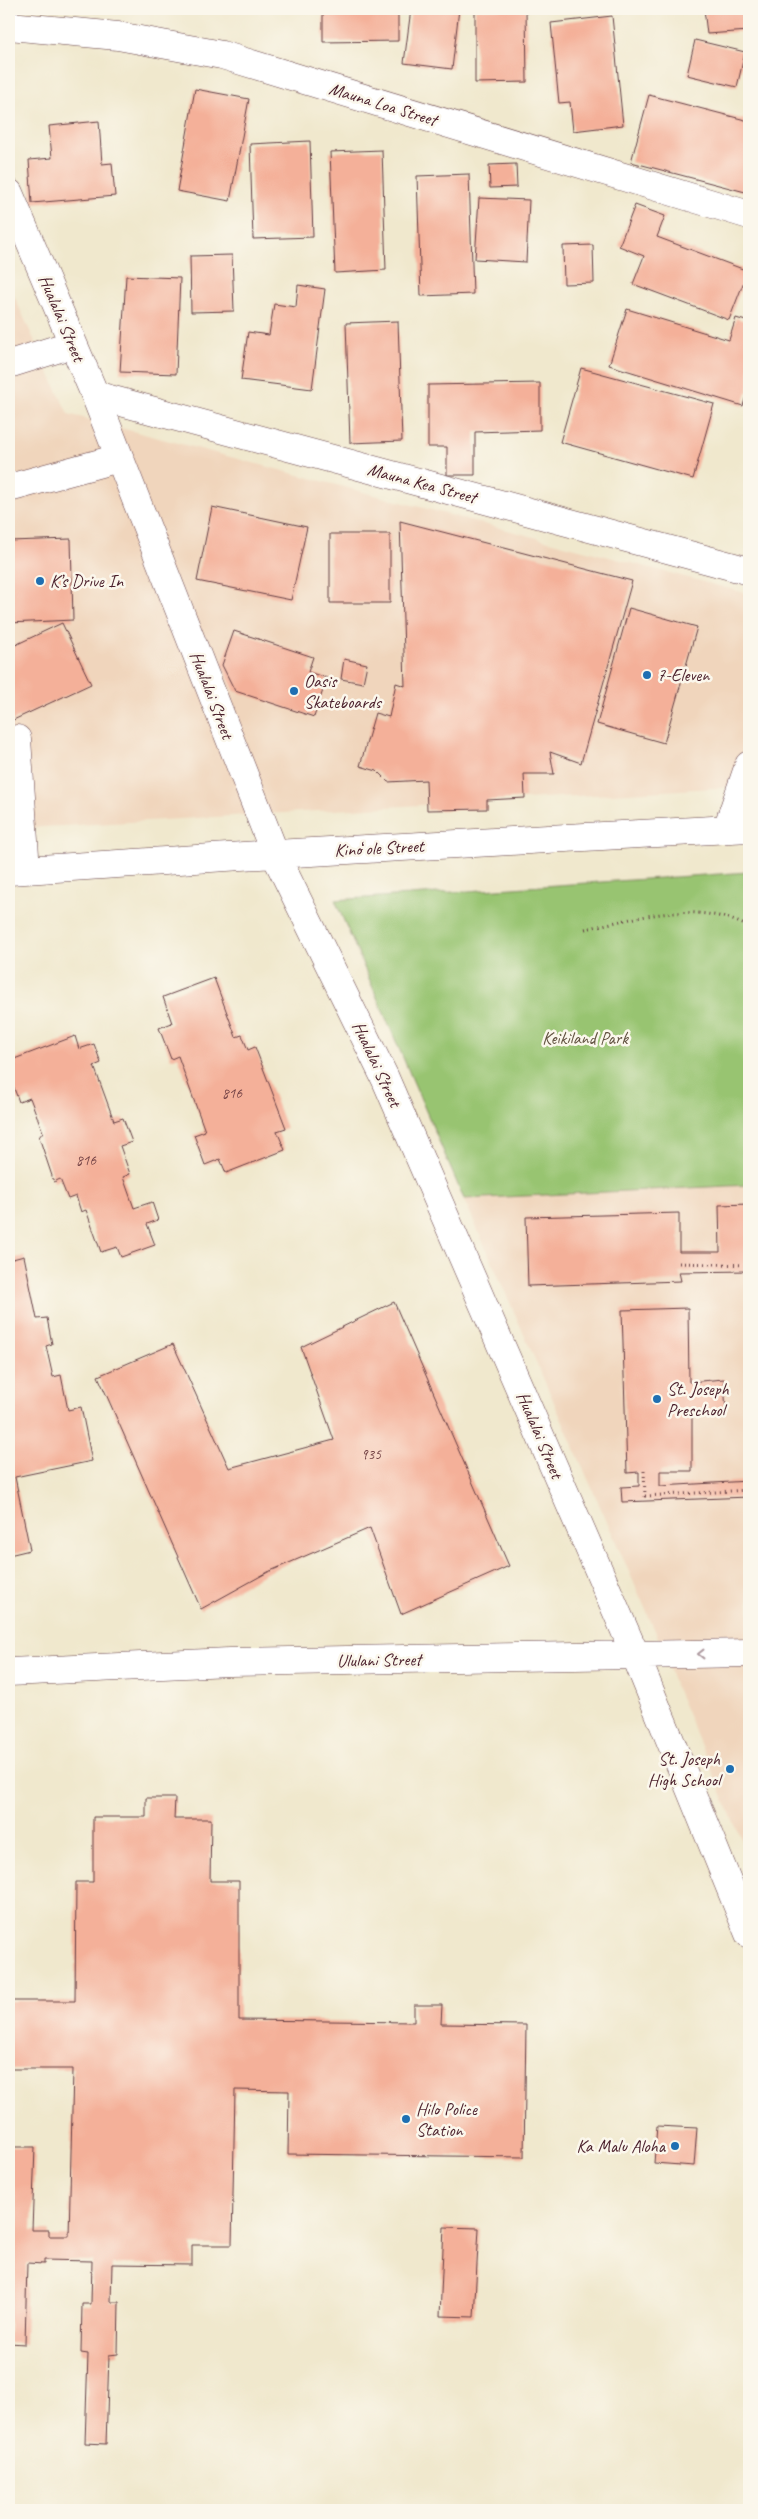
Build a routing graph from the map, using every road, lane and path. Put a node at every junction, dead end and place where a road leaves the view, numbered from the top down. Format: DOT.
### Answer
graph roads {
  1 [pos="9,26"];
  2 [pos="9,192"];
  3 [pos="749,215"];
  4 [pos="73,344"];
  5 [pos="9,364"];
  6 [pos="95,395"];
  7 [pos="119,458"];
  8 [pos="9,488"];
  9 [pos="749,571"];
  10 [pos="17,740"];
  11 [pos="749,765"];
  12 [pos="738,829"];
  13 [pos="274,854"];
  14 [pos="17,871"];
  15 [pos="749,927"];
  16 [pos="585,928"];
  17 [pos="679,1263"];
  18 [pos="749,1265"];
  19 [pos="644,1471"];
  20 [pos="749,1490"];
  21 [pos="749,1653"];
  22 [pos="635,1654"];
  23 [pos="9,1672"];
  24 [pos="749,1934"];
  1 -- 3 [label="street, Mauna Loa Street"];
  2 -- 4 [label="street, Hualalai Street"];
  4 -- 5 [label="street"];
  4 -- 6 [label="street, Hualalai Street"];
  6 -- 7 [label="street, Hualalai Street"];
  6 -- 9 [label="street, Mauna Kea Street"];
  7 -- 8 [label="street"];
  7 -- 13 [label="street, Hualalai Street"];
  10 -- 14 [label="street"];
  11 -- 12 [label="street"];
  12 -- 13 [label="street, Kinoʻole Street"];
  13 -- 14 [label="street, Kinoʻole Street"];
  13 -- 22 [label="street, Hualalai Street"];
  15 -- 16 [label="path"];
  17 -- 18 [label="path"];
  19 -- 20 [label="path"];
  21 -- 22 [label="street, Ululani Street, one-way"];
  22 -- 23 [label="street, Ululani Street"];
  22 -- 24 [label="street, Hualalai Street"];
}
